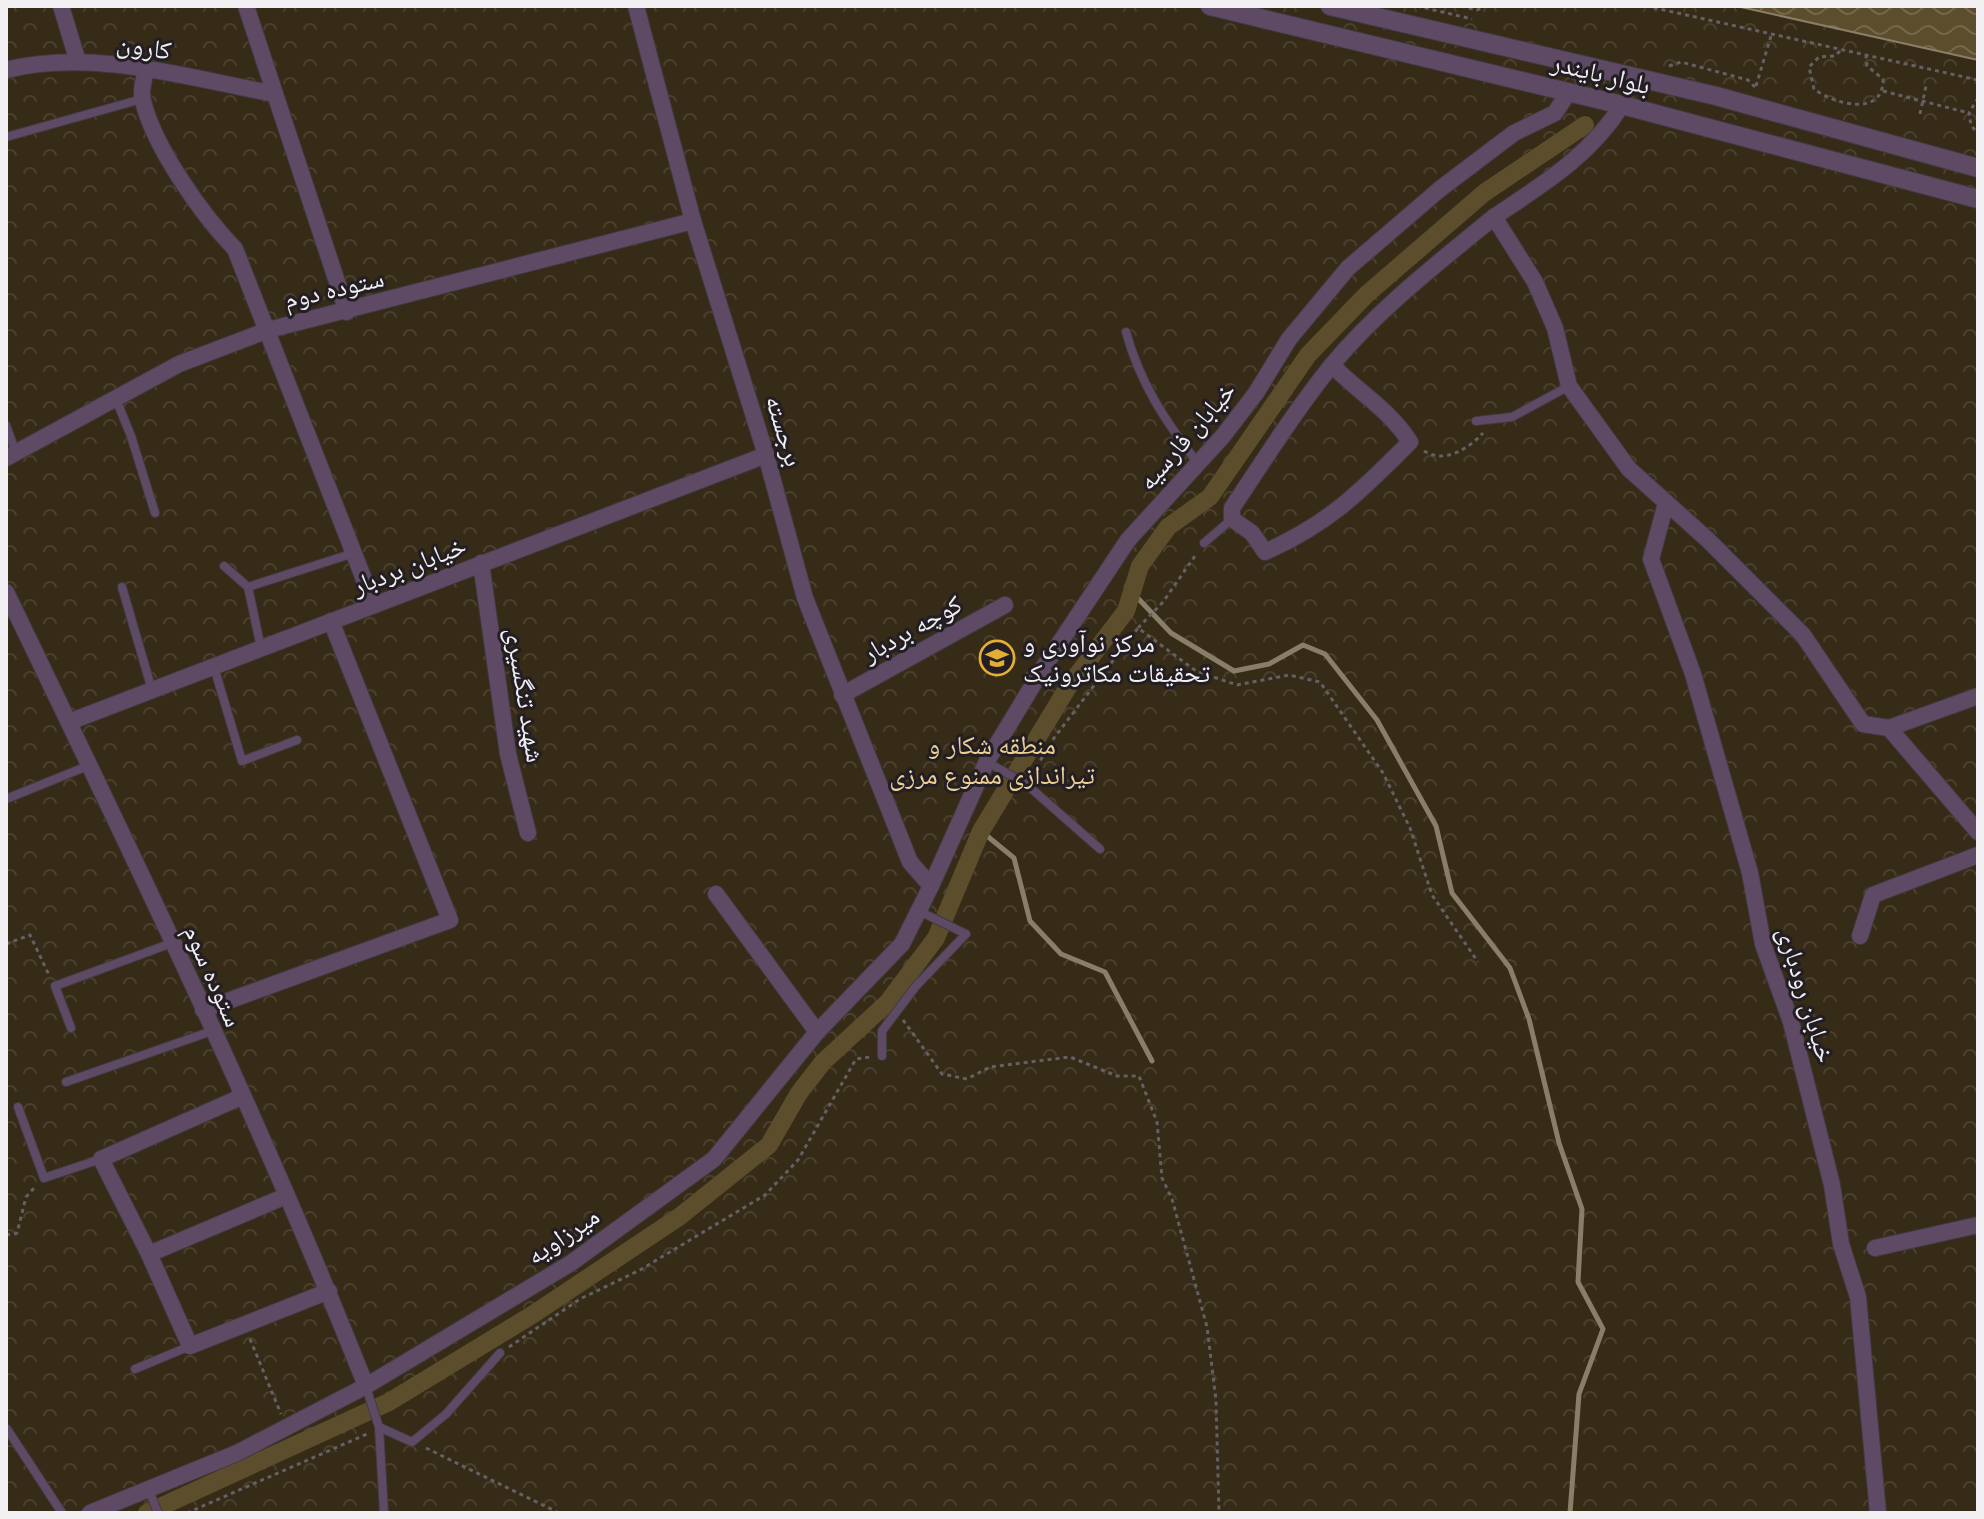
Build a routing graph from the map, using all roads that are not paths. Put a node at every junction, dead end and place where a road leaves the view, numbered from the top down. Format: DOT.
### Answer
graph roads {
  1 [pos="61,6"];
  2 [pos="246,6"];
  3 [pos="636,6"];
  4 [pos="1210,6"];
  5 [pos="1330,6"];
  6 [pos="78,62"];
  7 [pos="6,70"];
  8 [pos="146,70"];
  9 [pos="1568,93"];
  10 [pos="275,94"];
  11 [pos="142,99"];
  12 [pos="1622,105"];
  13 [pos="6,137"];
  14 [pos="1978,168"];
  15 [pos="1978,199"];
  16 [pos="1494,217"];
  17 [pos="693,221"];
  18 [pos="347,312"];
  19 [pos="268,330"];
  20 [pos="1126,332"];
  21 [pos="1332,365"];
  22 [pos="1569,386"];
  23 [pos="114,397"];
  24 [pos="1476,421"];
  25 [pos="6,425"];
  26 [pos="9,453"];
  27 [pos="766,455"];
  28 [pos="1197,462"];
  29 [pos="1666,503"];
  30 [pos="155,513"];
  31 [pos="1232,519"];
  32 [pos="1204,543"];
  33 [pos="354,553"];
  34 [pos="481,563"];
  35 [pos="224,566"];
  36 [pos="122,587"];
  37 [pos="248,587"];
  38 [pos="6,592"];
  39 [pos="374,605"];
  40 [pos="1005,605"];
  41 [pos="331,621"];
  42 [pos="261,648"];
  43 [pos="214,666"];
  44 [pos="152,690"];
  45 [pos="842,695"];
  46 [pos="1978,696"];
  47 [pos="69,722"];
  48 [pos="1889,728"];
  49 [pos="297,740"];
  50 [pos="987,761"];
  51 [pos="90,765"];
  52 [pos="6,799"];
  53 [pos="1978,832"];
  54 [pos="528,833"];
  55 [pos="1100,849"];
  56 [pos="1978,855"];
  57 [pos="931,886"];
  58 [pos="716,894"];
  59 [pos="924,914"];
  60 [pos="1860,936"];
  61 [pos="172,943"];
  62 [pos="203,1010"];
  63 [pos="71,1028"];
  64 [pos="212,1031"];
  65 [pos="817,1032"];
  66 [pos="882,1056"];
  67 [pos="66,1082"];
  68 [pos="241,1097"];
  69 [pos="18,1107"];
  70 [pos="101,1159"];
  71 [pos="286,1196"];
  72 [pos="1978,1225"];
  73 [pos="1875,1248"];
  74 [pos="149,1254"];
  75 [pos="329,1291"];
  76 [pos="190,1346"];
  77 [pos="500,1353"];
  78 [pos="135,1369"];
  79 [pos="368,1392"];
  80 [pos="378,1423"];
  81 [pos="7,1429"];
  82 [pos="150,1493"];
  83 [pos="62,1513"];
  84 [pos="90,1513"];
  85 [pos="158,1513"];
  86 [pos="384,1513"];
  87 [pos="1878,1513"];
  1 -- 6 [label="street"];
  2 -- 10 [label="street"];
  3 -- 17 [label="street, برجسته"];
  4 -- 9 [label="street, بلوار بایندر"];
  5 -- 14 [label="street, بلوار بایندر"];
  6 -- 7 [label="street, کارون"];
  6 -- 8 [label="street, کارون"];
  8 -- 10 [label="street, کارون"];
  8 -- 11 [label="street"];
  9 -- 12 [label="street, بلوار بایندر"];
  9 -- 28 [label="street, خیابان فارسیه"];
  10 -- 18 [label="street"];
  11 -- 13 [label="lane"];
  11 -- 19 [label="street"];
  12 -- 15 [label="street, بلوار بایندر"];
  12 -- 16 [label="street"];
  16 -- 21 [label="street"];
  16 -- 22 [label="street"];
  17 -- 18 [label="street, ستوده دوم"];
  17 -- 27 [label="street, برجسته"];
  18 -- 19 [label="street, ستوده دوم"];
  19 -- 23 [label="street, ستوده دوم"];
  19 -- 33 [label="street"];
  20 -- 28 [label="lane"];
  21 -- 31 [label="street"];
  21 -- 31 [label="street"];
  22 -- 24 [label="lane"];
  22 -- 29 [label="street"];
  23 -- 26 [label="street, ستوده دوم"];
  23 -- 30 [label="lane"];
  25 -- 26 [label="lane"];
  27 -- 34 [label="street, خیابان بردبار"];
  27 -- 45 [label="street, برجسته"];
  28 -- 50 [label="street, خیابان فارسیه"];
  29 -- 48 [label="street"];
  29 -- 87 [label="street, خیابان رودباری"];
  31 -- 32 [label="lane"];
  33 -- 37 [label="lane"];
  33 -- 39 [label="street"];
  34 -- 39 [label="street, خیابان بردبار"];
  34 -- 54 [label="street, شهید تنگسیری"];
  35 -- 37 [label="lane"];
  36 -- 44 [label="lane"];
  37 -- 42 [label="lane"];
  38 -- 47 [label="street, ستوده سوم"];
  39 -- 41 [label="street, خیابان بردبار"];
  40 -- 45 [label="street, کوچه بردبار"];
  41 -- 42 [label="street, خیابان بردبار"];
  41 -- 62 [label="street"];
  42 -- 43 [label="street, خیابان بردبار"];
  43 -- 44 [label="street, خیابان بردبار"];
  43 -- 49 [label="lane"];
  44 -- 47 [label="street, خیابان بردبار"];
  45 -- 57 [label="street, برجسته"];
  46 -- 48 [label="street"];
  47 -- 51 [label="street, ستوده سوم"];
  48 -- 53 [label="street"];
  50 -- 55 [label="lane"];
  50 -- 57 [label="street, خیابان فارسیه"];
  51 -- 52 [label="lane"];
  51 -- 61 [label="street, ستوده سوم"];
  56 -- 60 [label="street"];
  57 -- 59 [label="street, میرزاویه"];
  58 -- 65 [label="street"];
  59 -- 65 [label="street, میرزاویه"];
  59 -- 66 [label="lane"];
  61 -- 62 [label="street, ستوده سوم"];
  61 -- 63 [label="lane"];
  62 -- 64 [label="street, ستوده سوم"];
  64 -- 67 [label="lane"];
  64 -- 68 [label="street, ستوده سوم"];
  65 -- 79 [label="street, میرزاویه"];
  68 -- 70 [label="street"];
  68 -- 71 [label="street, ستوده سوم"];
  69 -- 70 [label="lane"];
  70 -- 74 [label="street"];
  71 -- 74 [label="street"];
  71 -- 75 [label="street, ستوده سوم"];
  72 -- 73 [label="street"];
  74 -- 76 [label="street"];
  75 -- 76 [label="street"];
  75 -- 79 [label="street, ستوده سوم"];
  76 -- 78 [label="lane"];
  77 -- 80 [label="lane"];
  79 -- 80 [label="lane"];
  79 -- 82 [label="street, میرزاویه"];
  80 -- 86 [label="lane"];
  81 -- 83 [label="lane"];
  82 -- 84 [label="street, میرزاویه"];
  82 -- 85 [label="lane"];
}
